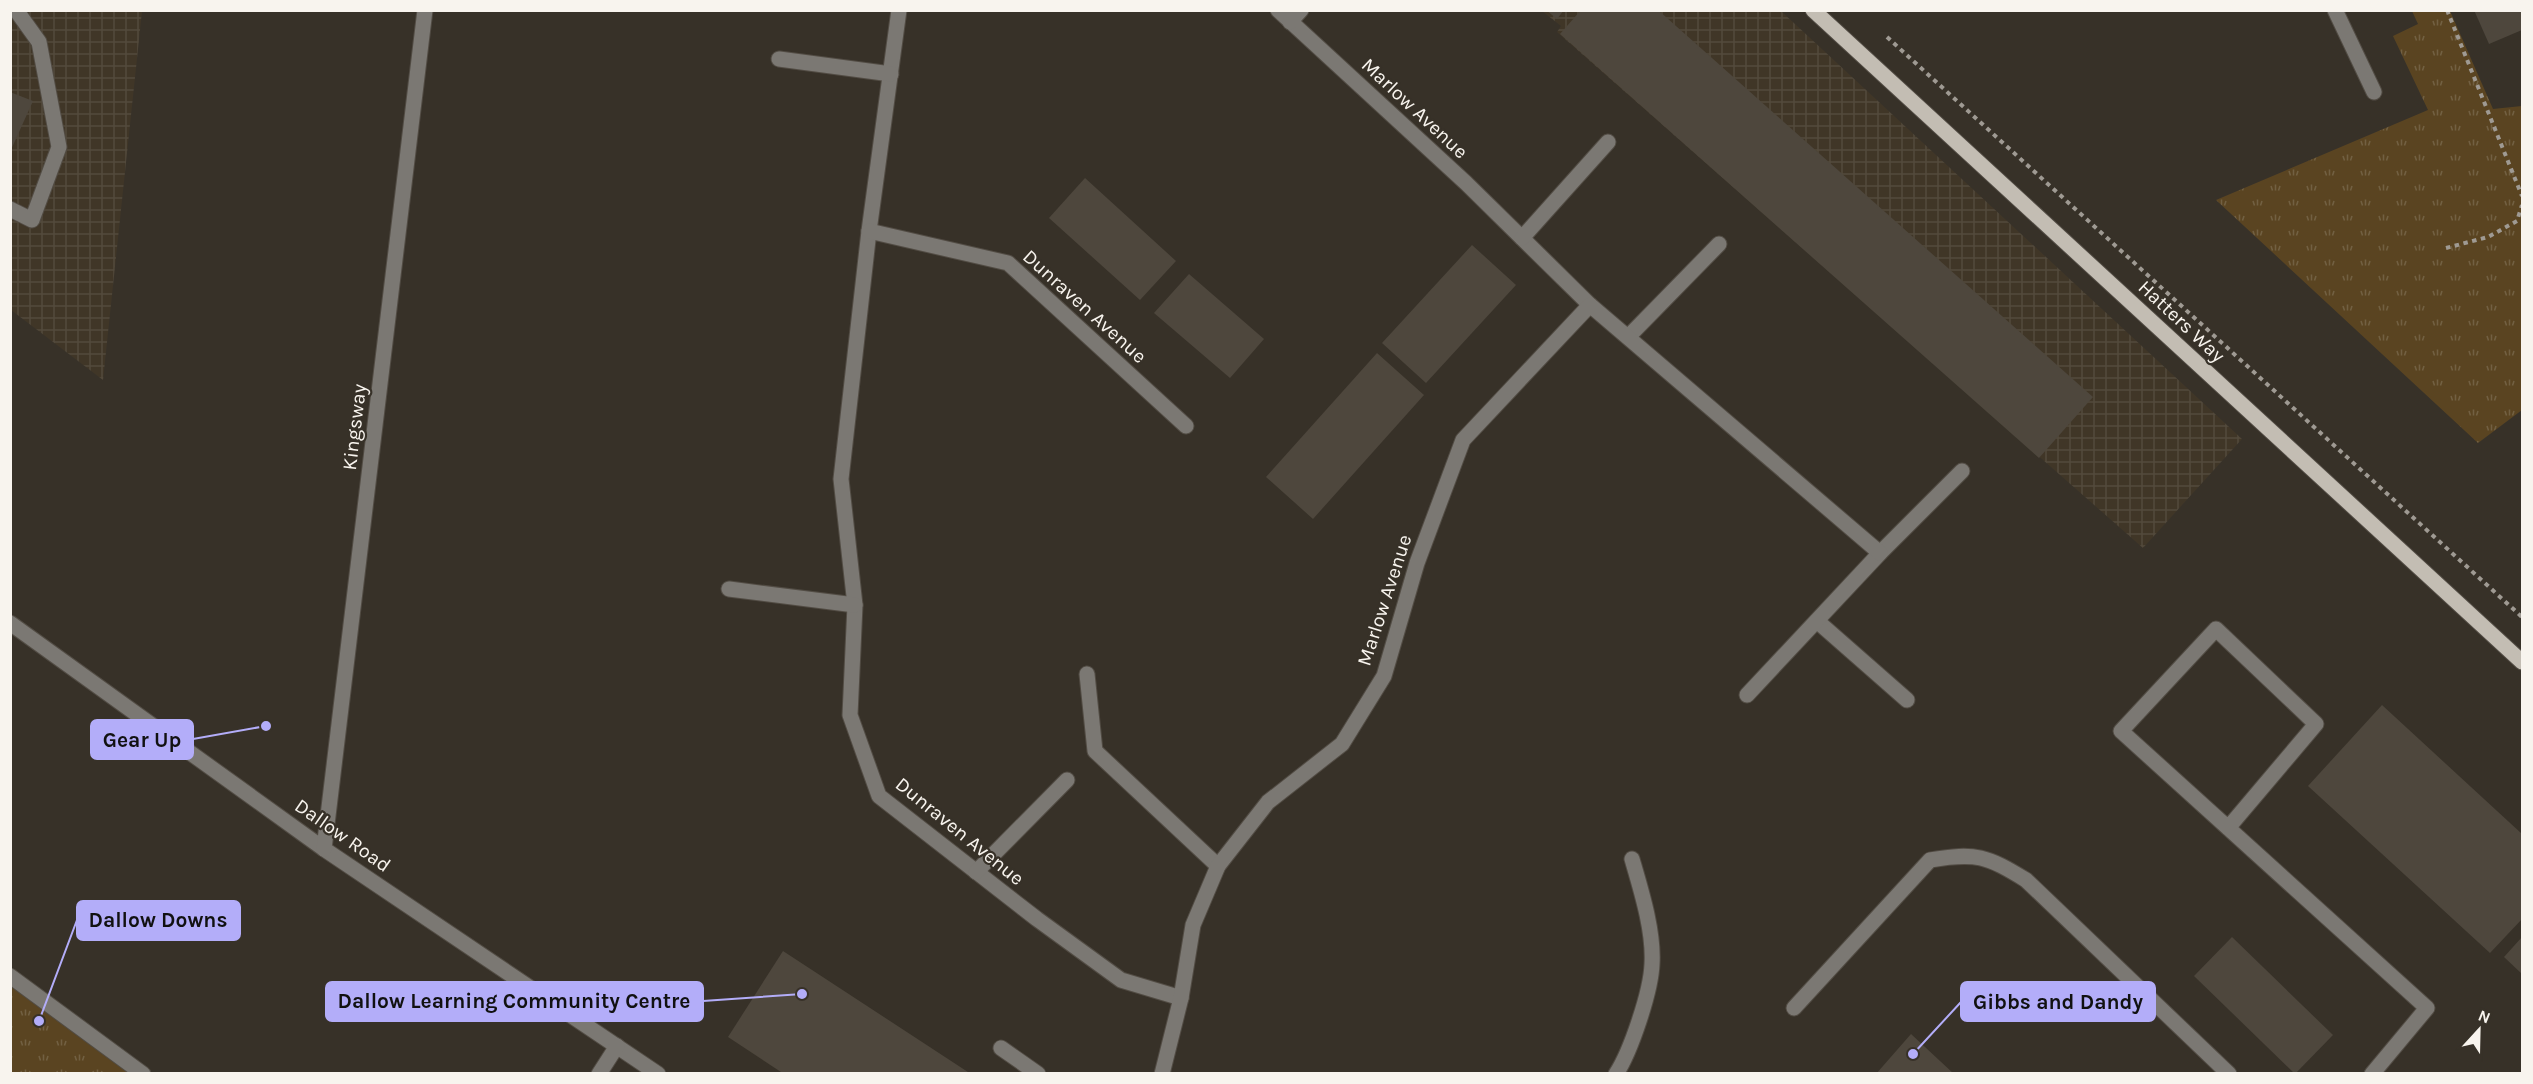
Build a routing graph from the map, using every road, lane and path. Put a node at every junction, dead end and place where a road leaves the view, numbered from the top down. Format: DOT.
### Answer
graph roads {
  1 [pos="16,10"];
  2 [pos="425,10"];
  3 [pos="899,10"];
  4 [pos="1278,10"];
  5 [pos="1813,10"];
  6 [pos="2335,10"];
  7 [pos="2447,10"];
  8 [pos="1296,16"];
  9 [pos="1884,35"];
  10 [pos="779,59"];
  11 [pos="891,74"];
  12 [pos="2374,92"];
  13 [pos="1608,142"];
  14 [pos="2523,196"];
  15 [pos="2523,205"];
  16 [pos="10,209"];
  17 [pos="869,231"];
  18 [pos="1522,238"];
  19 [pos="1719,244"];
  20 [pos="2446,248"];
  21 [pos="1590,305"];
  22 [pos="1628,337"];
  23 [pos="1186,426"];
  24 [pos="1962,471"];
  25 [pos="1880,553"];
  26 [pos="729,589"];
  27 [pos="855,605"];
  28 [pos="2523,617"];
  29 [pos="1817,621"];
  30 [pos="10,623"];
  31 [pos="2523,662"];
  32 [pos="1087,674"];
  33 [pos="1747,695"];
  34 [pos="1907,700"];
  35 [pos="1067,780"];
  36 [pos="2228,828"];
  37 [pos="324,849"];
  38 [pos="1632,859"];
  39 [pos="1218,866"];
  40 [pos="976,872"];
  41 [pos="10,976"];
  42 [pos="1180,998"];
  43 [pos="1794,1008"];
  44 [pos="617,1046"];
  45 [pos="1001,1048"];
  46 [pos="143,1074"];
  47 [pos="599,1074"];
  48 [pos="658,1074"];
  49 [pos="1038,1074"];
  50 [pos="1162,1074"];
  51 [pos="1616,1074"];
  52 [pos="2229,1074"];
  53 [pos="2372,1074"];
  1 -- 16 [label="street"];
  2 -- 37 [label="street, Kingsway"];
  3 -- 11 [label="street, Dunraven Avenue"];
  4 -- 8 [label="street, Marlow Avenue"];
  5 -- 31 [label="main road, Hatters Way"];
  6 -- 12 [label="street"];
  7 -- 14 [label="path"];
  8 -- 18 [label="street, Marlow Avenue"];
  9 -- 28 [label="path"];
  10 -- 11 [label="street"];
  11 -- 17 [label="street, Dunraven Avenue"];
  13 -- 18 [label="street"];
  15 -- 20 [label="path"];
  17 -- 23 [label="street, Dunraven Avenue"];
  17 -- 27 [label="street, Dunraven Avenue"];
  18 -- 21 [label="street, Marlow Avenue"];
  19 -- 22 [label="street"];
  21 -- 22 [label="street, Marlow Avenue"];
  21 -- 39 [label="street, Marlow Avenue"];
  22 -- 25 [label="street, Marlow Avenue"];
  24 -- 25 [label="street"];
  25 -- 29 [label="street"];
  26 -- 27 [label="street"];
  27 -- 40 [label="street, Dunraven Avenue"];
  29 -- 33 [label="street"];
  29 -- 34 [label="street"];
  30 -- 37 [label="street, Dallow Road"];
  32 -- 39 [label="street"];
  35 -- 40 [label="street"];
  36 -- 36 [label="street"];
  36 -- 53 [label="street"];
  37 -- 44 [label="street, Dallow Road"];
  38 -- 51 [label="street"];
  39 -- 42 [label="street, Marlow Avenue"];
  40 -- 42 [label="street, Dunraven Avenue"];
  41 -- 46 [label="street"];
  42 -- 50 [label="street, Marlow Avenue"];
  43 -- 52 [label="street"];
  44 -- 47 [label="street"];
  44 -- 48 [label="street, Dallow Road"];
  45 -- 49 [label="street"];
}
